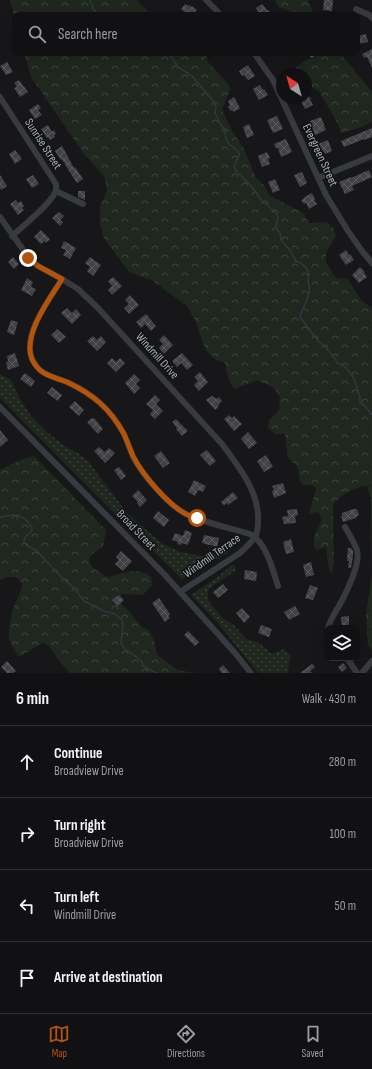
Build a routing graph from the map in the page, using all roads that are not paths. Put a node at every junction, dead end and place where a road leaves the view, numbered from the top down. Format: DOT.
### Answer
graph roads {
  1 [pos="206,0"];
  2 [pos="356,9"];
  3 [pos="218,12"];
  4 [pos="372,18"];
  5 [pos="256,56"];
  6 [pos="0,98"];
  7 [pos="372,156"];
  8 [pos="318,178"];
  9 [pos="56,190"];
  10 [pos="83,204"];
  11 [pos="0,217"];
  12 [pos="12,236"];
  13 [pos="372,263"];
  14 [pos="62,279"];
  15 [pos="0,407"];
  16 [pos="345,527"];
  17 [pos="255,536"];
  18 [pos="278,586"];
  19 [pos="180,592"];
  20 [pos="329,625"];
  21 [pos="372,660"];
  22 [pos="349,661"];
  23 [pos="251,673"];
  24 [pos="357,673"];
  25 [pos="362,673"];
  1 -- 3 [label="street"];
  2 -- 4 [label="street"];
  5 -- 8 [label="street, Evergreen Street"];
  6 -- 9 [label="street, Sunrise Street"];
  7 -- 8 [label="street"];
  8 -- 13 [label="street, Evergreen Street"];
  9 -- 10 [label="street"];
  9 -- 12 [label="street"];
  11 -- 12 [label="street, Windmill Drive"];
  12 -- 14 [label="street, Windmill Drive"];
  14 -- 17 [label="street, Windmill Drive"];
  14 -- 17 [label="street"];
  15 -- 19 [label="street, Broad Street"];
  16 -- 20 [label="street"];
  17 -- 18 [label="street"];
  17 -- 19 [label="street, Windmill Terrace"];
  19 -- 23 [label="street, Broad Street"];
  21 -- 25 [label="street"];
  22 -- 24 [label="street"];
}
